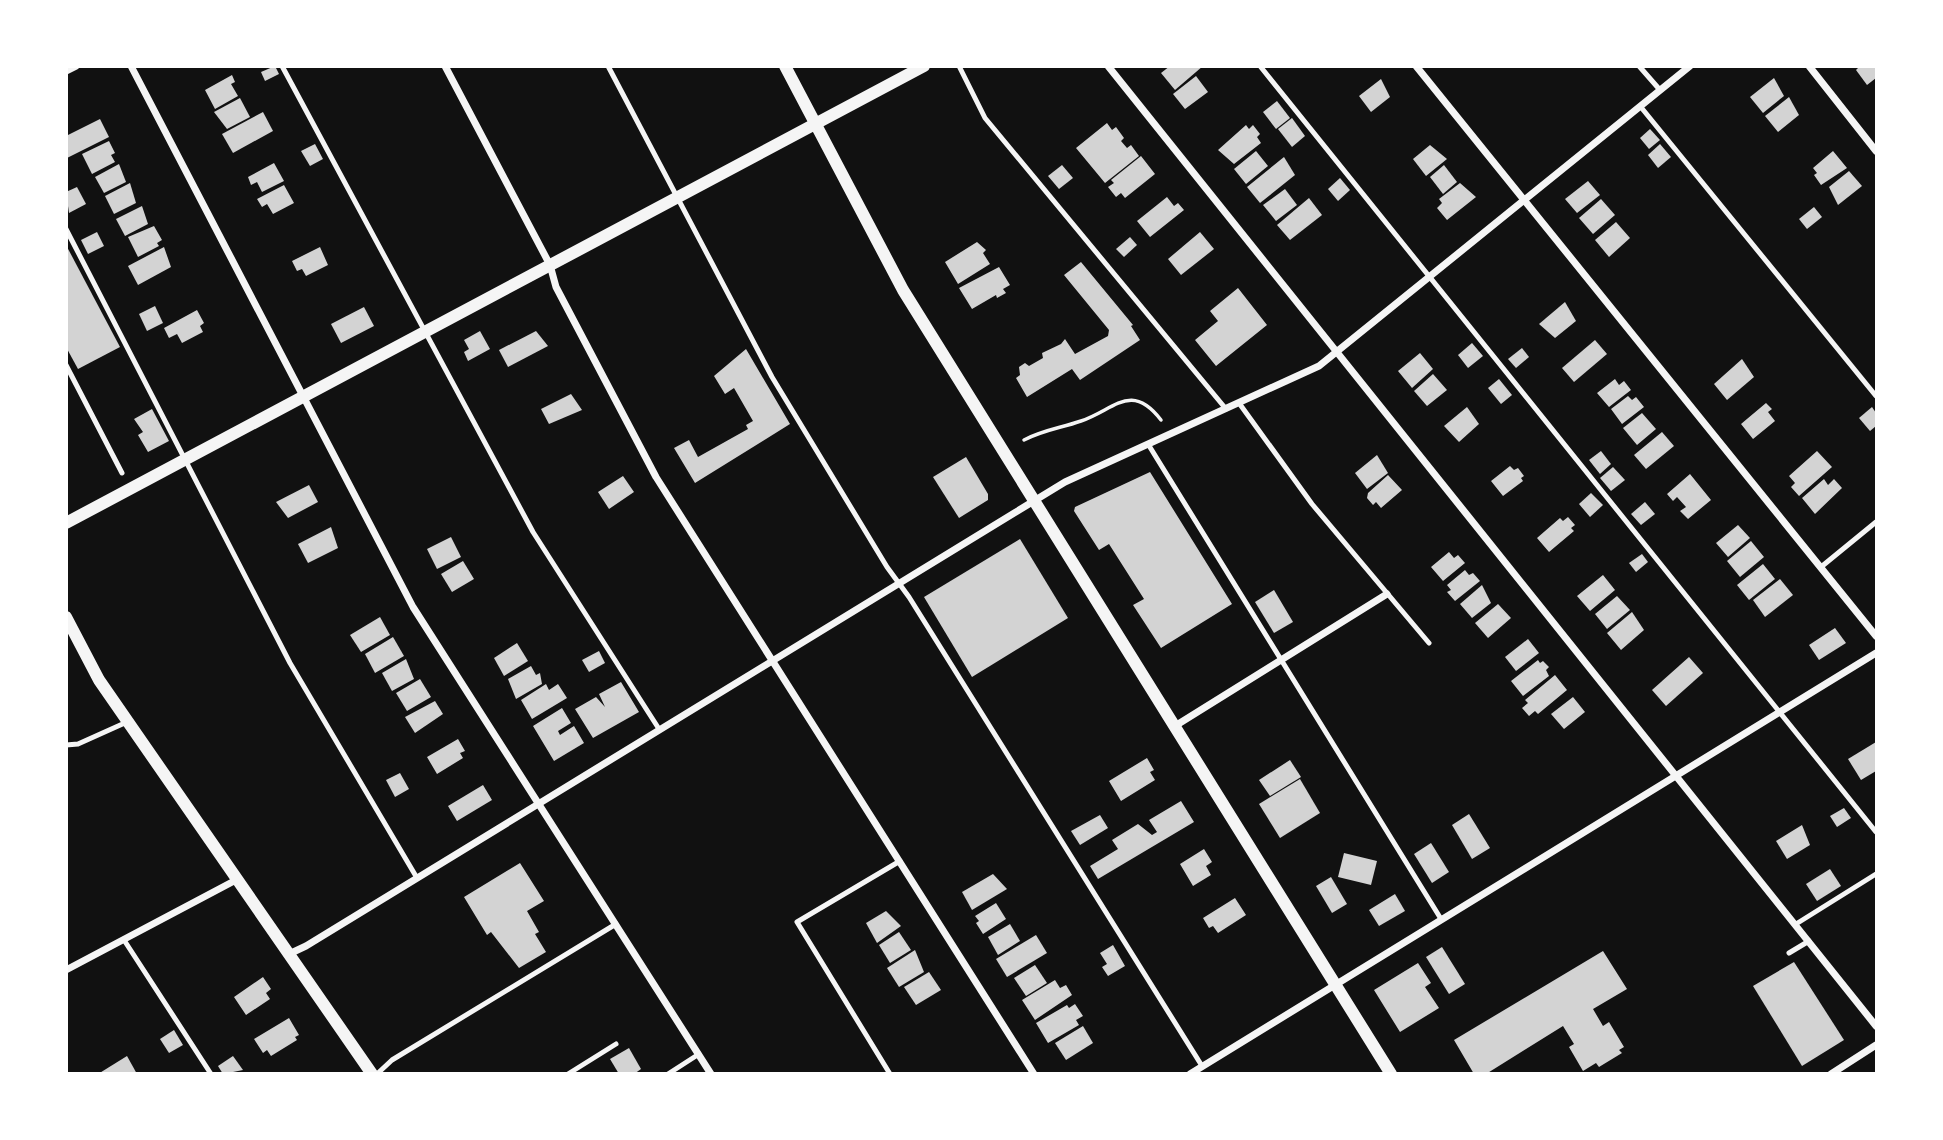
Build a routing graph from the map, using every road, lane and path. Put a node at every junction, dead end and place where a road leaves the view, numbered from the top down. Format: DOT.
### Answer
graph roads {
  1 [pos="76,66"];
  2 [pos="131,66"];
  3 [pos="282,66"];
  4 [pos="445,66"];
  5 [pos="608,66"];
  6 [pos="785,66"];
  7 [pos="923,66"];
  8 [pos="959,66"];
  9 [pos="1108,66"];
  10 [pos="1260,66"];
  11 [pos="1416,66"];
  12 [pos="1639,66"];
  13 [pos="1690,66"];
  14 [pos="1809,66"];
  15 [pos="66,71"];
  16 [pos="1660,90"];
  17 [pos="1640,106"];
  18 [pos="816,125"];
  19 [pos="1877,150"];
  20 [pos="677,198"];
  21 [pos="1524,199"];
  22 [pos="66,229"];
  23 [pos="550,265"];
  24 [pos="1430,278"];
  25 [pos="424,333"];
  26 [pos="1336,354"];
  27 [pos="66,365"];
  28 [pos="302,396"];
  29 [pos="1877,396"];
  30 [pos="1239,403"];
  31 [pos="1226,409"];
  32 [pos="1161,420"];
  33 [pos="1024,440"];
  34 [pos="1148,444"];
  35 [pos="185,460"];
  36 [pos="122,473"];
  37 [pos="1034,500"];
  38 [pos="1877,522"];
  39 [pos="66,523"];
  40 [pos="1821,567"];
  41 [pos="899,583"];
  42 [pos="1387,594"];
  43 [pos="66,617"];
  44 [pos="1877,636"];
  45 [pos="1429,643"];
  46 [pos="1877,653"];
  47 [pos="772,660"];
  48 [pos="1281,660"];
  49 [pos="1782,712"];
  50 [pos="127,722"];
  51 [pos="1175,726"];
  52 [pos="659,729"];
  53 [pos="66,745"];
  54 [pos="1677,775"];
  55 [pos="539,803"];
  56 [pos="1877,832"];
  57 [pos="900,861"];
  58 [pos="1877,874"];
  59 [pos="417,878"];
  60 [pos="236,880"];
  61 [pos="1441,919"];
  62 [pos="616,923"];
  63 [pos="1796,924"];
  64 [pos="124,940"];
  65 [pos="1809,941"];
  66 [pos="1789,953"];
  67 [pos="289,954"];
  68 [pos="66,970"];
  69 [pos="1335,984"];
  70 [pos="1877,1026"];
  71 [pos="615,1044"];
  72 [pos="1877,1045"];
  73 [pos="699,1055"];
  74 [pos="1202,1066"];
  75 [pos="211,1073"];
  76 [pos="374,1073"];
  77 [pos="568,1073"];
  78 [pos="668,1073"];
  79 [pos="710,1073"];
  80 [pos="890,1073"];
  81 [pos="1034,1073"];
  82 [pos="1190,1073"];
  83 [pos="1391,1073"];
  84 [pos="1831,1073"];
  1 -- 15 [label="street"];
  2 -- 28 [label="street"];
  3 -- 25 [label="lane"];
  4 -- 23 [label="street"];
  5 -- 20 [label="lane"];
  6 -- 18 [label="street"];
  7 -- 18 [label="street"];
  8 -- 31 [label="lane"];
  9 -- 26 [label="street"];
  10 -- 24 [label="lane"];
  11 -- 21 [label="street"];
  12 -- 16 [label="lane"];
  13 -- 16 [label="street"];
  14 -- 19 [label="street"];
  16 -- 17 [label="street"];
  17 -- 21 [label="street"];
  17 -- 29 [label="lane"];
  18 -- 20 [label="street"];
  18 -- 37 [label="street"];
  20 -- 23 [label="street"];
  20 -- 41 [label="lane"];
  21 -- 24 [label="street"];
  21 -- 40 [label="street"];
  22 -- 35 [label="lane"];
  23 -- 25 [label="street"];
  23 -- 47 [label="street"];
  24 -- 26 [label="street"];
  24 -- 49 [label="lane"];
  25 -- 28 [label="street"];
  25 -- 52 [label="lane"];
  26 -- 30 [label="street"];
  26 -- 54 [label="street"];
  27 -- 36 [label="lane"];
  28 -- 35 [label="street"];
  28 -- 55 [label="street"];
  30 -- 31 [label="street"];
  30 -- 42 [label="lane"];
  31 -- 34 [label="street"];
  32 -- 33 [label="path"];
  34 -- 37 [label="street"];
  34 -- 48 [label="lane"];
  35 -- 39 [label="street"];
  35 -- 59 [label="lane"];
  37 -- 41 [label="street"];
  37 -- 51 [label="street"];
  38 -- 40 [label="lane"];
  40 -- 44 [label="street"];
  41 -- 47 [label="street"];
  41 -- 74 [label="lane"];
  42 -- 45 [label="lane"];
  42 -- 48 [label="street"];
  43 -- 50 [label="street"];
  46 -- 49 [label="street"];
  47 -- 52 [label="street"];
  47 -- 57 [label="street"];
  48 -- 51 [label="street"];
  48 -- 61 [label="lane"];
  49 -- 54 [label="street"];
  49 -- 56 [label="lane"];
  50 -- 53 [label="lane"];
  50 -- 60 [label="street"];
  51 -- 69 [label="street"];
  52 -- 55 [label="street"];
  54 -- 61 [label="street"];
  54 -- 63 [label="street"];
  55 -- 59 [label="street"];
  55 -- 62 [label="street"];
  57 -- 80 [label="lane"];
  57 -- 81 [label="street"];
  58 -- 63 [label="lane"];
  59 -- 67 [label="street"];
  60 -- 64 [label="street"];
  60 -- 67 [label="street"];
  61 -- 69 [label="street"];
  62 -- 73 [label="street"];
  62 -- 76 [label="lane"];
  63 -- 65 [label="street"];
  64 -- 68 [label="street"];
  64 -- 75 [label="lane"];
  65 -- 66 [label="lane"];
  65 -- 70 [label="street"];
  67 -- 76 [label="street"];
  69 -- 74 [label="street"];
  69 -- 83 [label="street"];
  71 -- 77 [label="lane"];
  72 -- 84 [label="street"];
  73 -- 78 [label="lane"];
  73 -- 79 [label="street"];
  74 -- 82 [label="street"];
}
